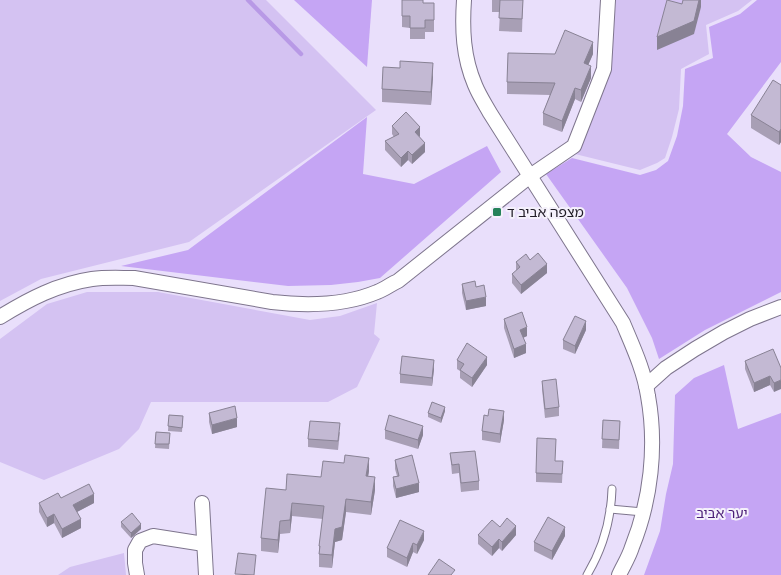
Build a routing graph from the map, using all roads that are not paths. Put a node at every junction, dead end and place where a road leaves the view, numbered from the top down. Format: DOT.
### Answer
graph roads {
  1 [pos="464,0"];
  2 [pos="608,0"];
  3 [pos="530,176"];
  4 [pos="781,308"];
  5 [pos="0,317"];
  6 [pos="646,386"];
  7 [pos="612,489"];
  8 [pos="202,503"];
  9 [pos="610,509"];
  10 [pos="643,512"];
  11 [pos="204,544"];
  12 [pos="137,575"];
  13 [pos="206,575"];
  14 [pos="587,575"];
  15 [pos="619,575"];
  1 -- 3 [label="street"];
  2 -- 3 [label="street"];
  3 -- 5 [label="street"];
  3 -- 6 [label="street"];
  4 -- 6 [label="street"];
  6 -- 10 [label="street"];
  7 -- 9 [label="lane"];
  8 -- 11 [label="street"];
  9 -- 10 [label="lane"];
  9 -- 14 [label="lane"];
  10 -- 15 [label="street"];
  11 -- 12 [label="street"];
  11 -- 13 [label="street"];
}
